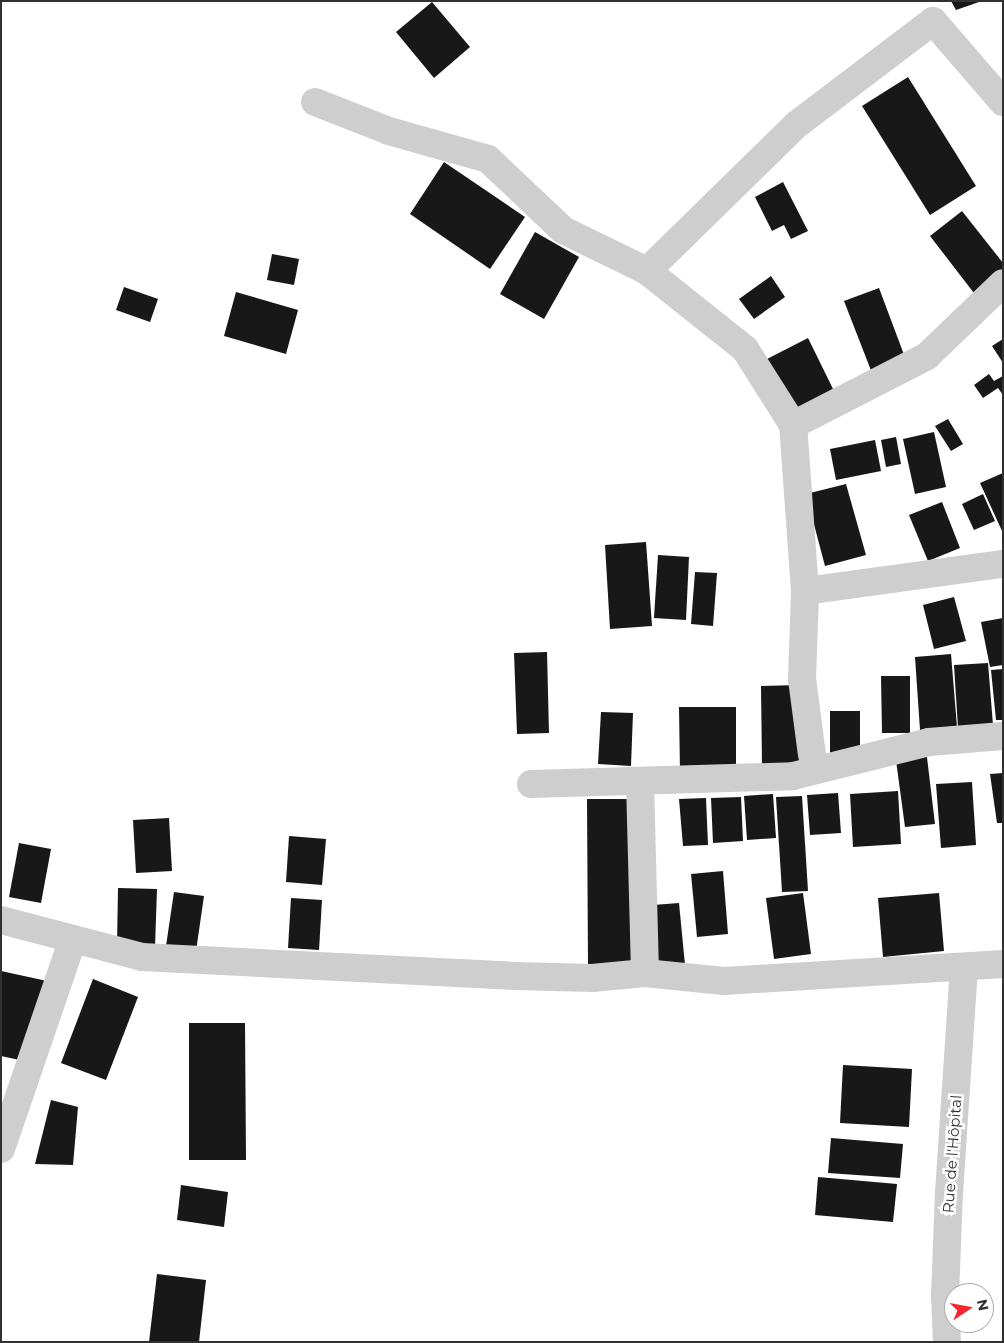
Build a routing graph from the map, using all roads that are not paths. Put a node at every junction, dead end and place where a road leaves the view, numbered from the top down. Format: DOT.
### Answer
graph roads {
  1 [pos="315,102"];
  2 [pos="1003,102"];
  3 [pos="647,271"];
  4 [pos="1003,283"];
  5 [pos="793,425"];
  6 [pos="1003,564"];
  7 [pos="805,591"];
  8 [pos="1003,736"];
  9 [pos="812,755"];
  10 [pos="640,782"];
  11 [pos="531,784"];
  12 [pos="1,920"];
  13 [pos="72,938"];
  14 [pos="1003,964"];
  15 [pos="964,967"];
  16 [pos="645,973"];
  17 [pos="1,1149"];
  18 [pos="947,1342"];
  1 -- 3 [label="street"];
  2 -- 3 [label="street"];
  3 -- 5 [label="street"];
  4 -- 5 [label="street"];
  5 -- 7 [label="street"];
  6 -- 7 [label="street"];
  7 -- 9 [label="street"];
  8 -- 10 [label="street"];
  10 -- 11 [label="street"];
  10 -- 16 [label="street"];
  12 -- 13 [label="street"];
  13 -- 16 [label="street"];
  13 -- 17 [label="street"];
  14 -- 15 [label="street"];
  15 -- 16 [label="street"];
  15 -- 18 [label="street, Rue de l'Hôpital"];
}
